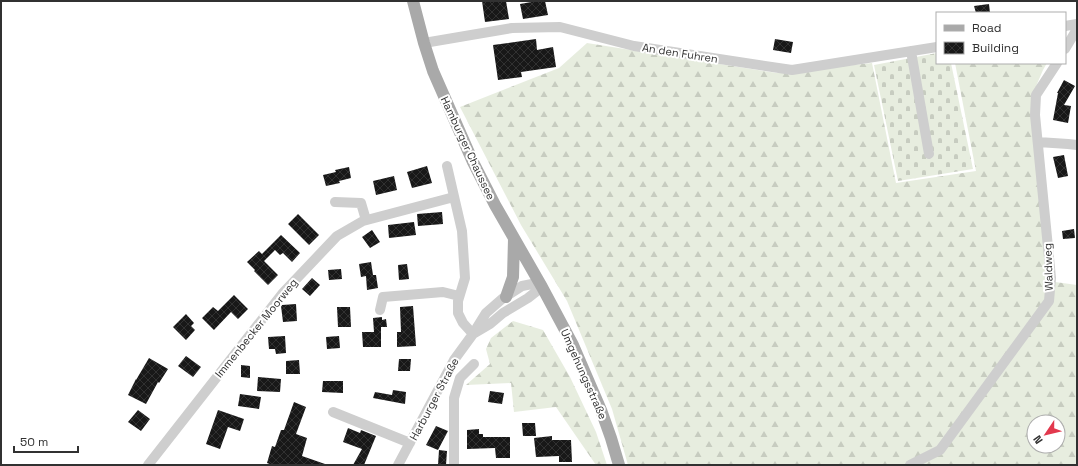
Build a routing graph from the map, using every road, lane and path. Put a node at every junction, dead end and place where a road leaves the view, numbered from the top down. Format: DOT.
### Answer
graph roads {
  1 [pos="413,1"];
  2 [pos="1077,24"];
  3 [pos="1066,26"];
  4 [pos="1077,29"];
  5 [pos="424,43"];
  6 [pos="936,47"];
  7 [pos="1066,47"];
  8 [pos="911,51"];
  9 [pos="1056,64"];
  10 [pos="1038,142"];
  11 [pos="1077,145"];
  12 [pos="929,154"];
  13 [pos="447,166"];
  14 [pos="454,197"];
  15 [pos="335,202"];
  16 [pos="366,220"];
  17 [pos="514,238"];
  18 [pos="542,287"];
  19 [pos="459,296"];
  20 [pos="506,297"];
  21 [pos="380,310"];
  22 [pos="473,334"];
  23 [pos="474,364"];
  24 [pos="333,412"];
  25 [pos="410,443"];
  26 [pos="148,465"];
  27 [pos="398,465"];
  28 [pos="454,465"];
  29 [pos="619,465"];
  30 [pos="910,465"];
  1 -- 5 [label="main road, Hamburger Chaussee"];
  2 -- 3 [label="street"];
  4 -- 7 [label="street"];
  5 -- 8 [label="street, An den Fuhren"];
  5 -- 17 [label="main road, Hamburger Chaussee"];
  6 -- 8 [label="street, An den Fuhren"];
  8 -- 12 [label="street"];
  9 -- 10 [label="street, Waldweg"];
  10 -- 11 [label="street"];
  10 -- 30 [label="street, Waldweg"];
  13 -- 14 [label="street"];
  14 -- 16 [label="street, Immenbecker Moorweg"];
  14 -- 19 [label="street"];
  15 -- 16 [label="street"];
  16 -- 26 [label="street, Immenbecker Moorweg"];
  17 -- 18 [label="main road, Hamburger Chaussee"];
  17 -- 20 [label="main road"];
  18 -- 20 [label="street, Harburger Straße"];
  18 -- 22 [label="street, Harburger Straße"];
  18 -- 29 [label="main road, Umgehungsstraße"];
  19 -- 21 [label="street"];
  19 -- 22 [label="street"];
  20 -- 22 [label="street, Harburger Straße"];
  22 -- 25 [label="street, Harburger Straße"];
  23 -- 28 [label="street"];
  24 -- 25 [label="street"];
  25 -- 27 [label="street, Harburger Straße"];
}
